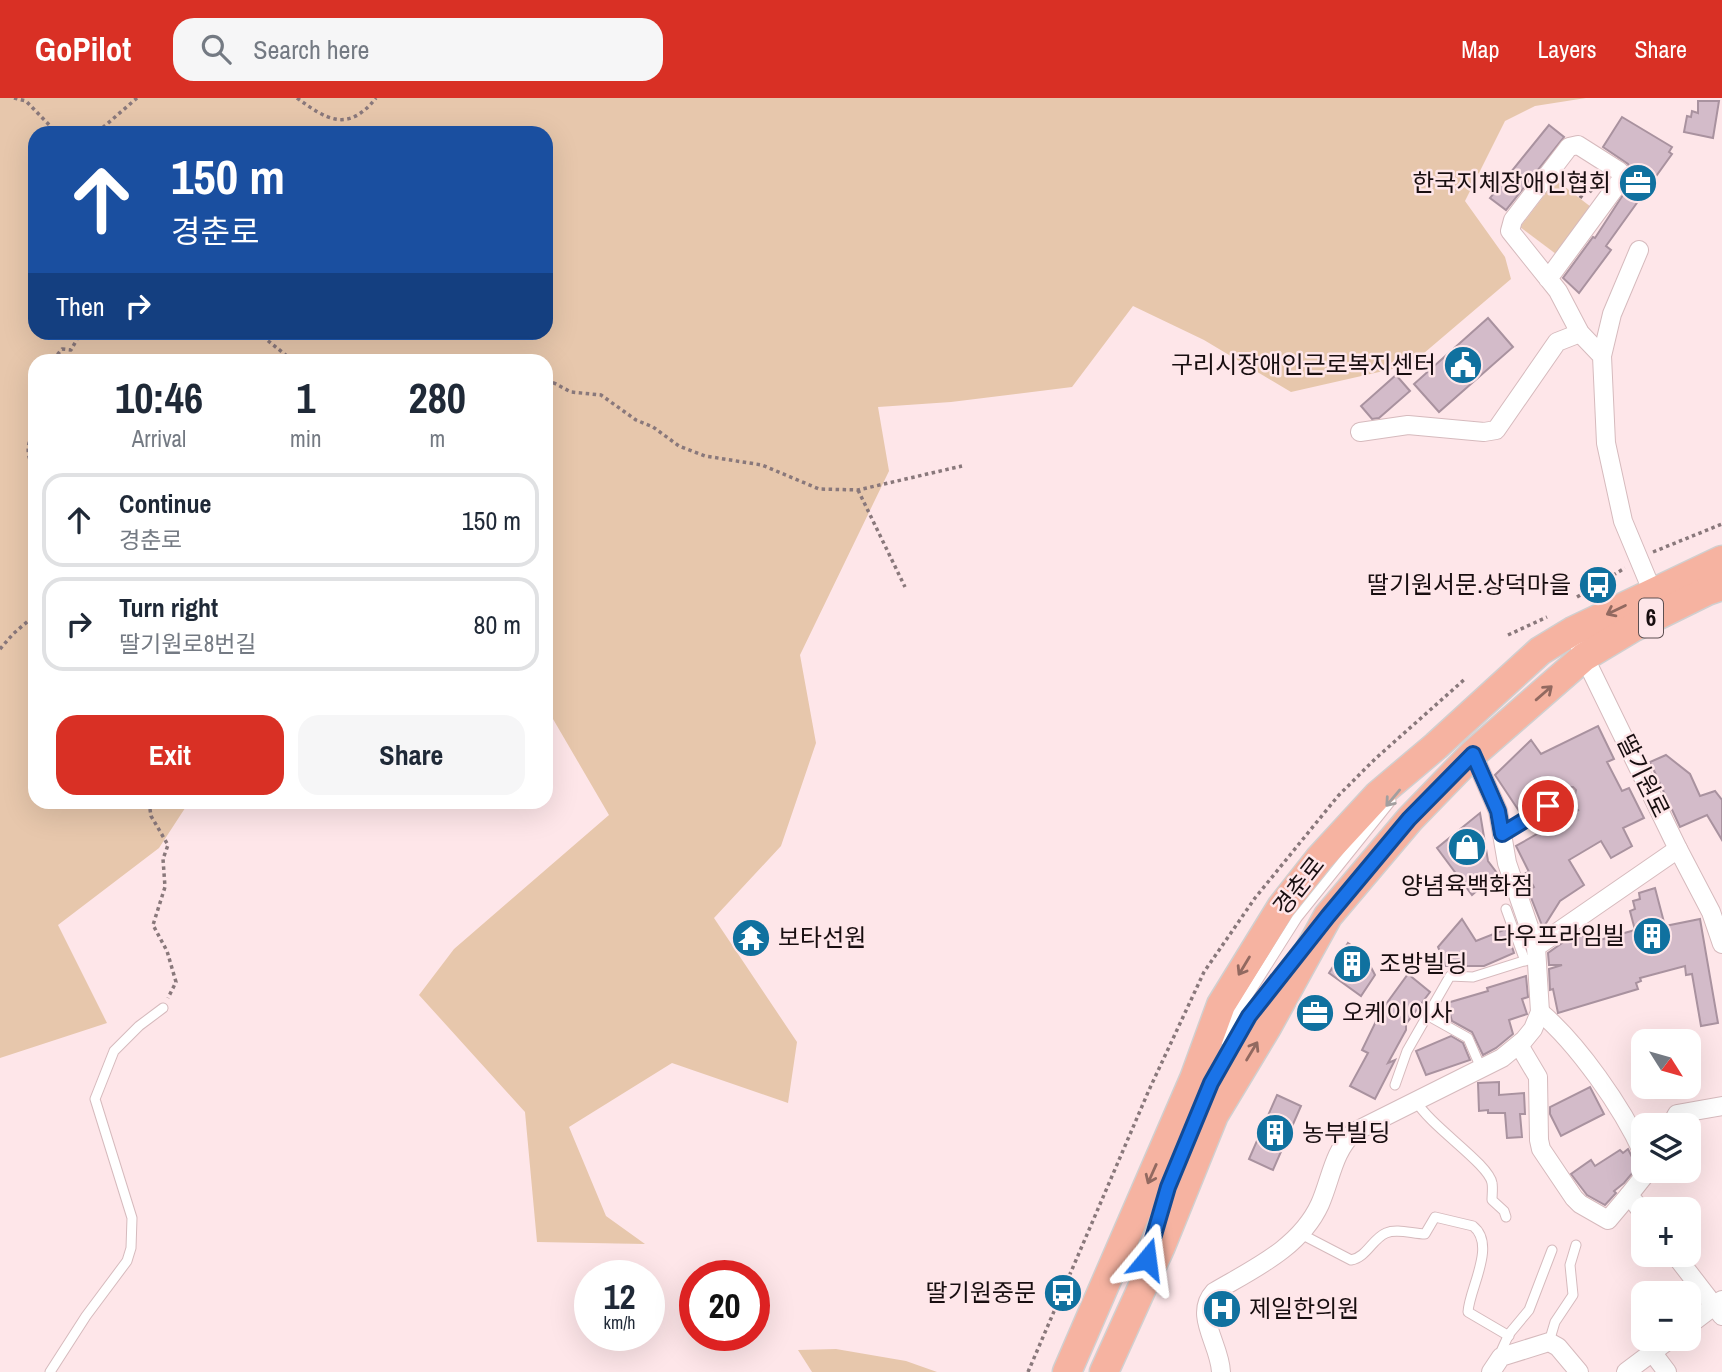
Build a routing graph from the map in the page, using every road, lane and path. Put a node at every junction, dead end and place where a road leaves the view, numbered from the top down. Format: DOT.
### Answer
graph roads {
  1 [pos="14,98"];
  2 [pos="137,98"];
  3 [pos="297,98"];
  4 [pos="376,98"];
  5 [pos="50,126"];
  6 [pos="105,126"];
  7 [pos="1556,164"];
  8 [pos="1587,188"];
  9 [pos="1580,198"];
  10 [pos="1605,201"];
  11 [pos="1639,250"];
  12 [pos="1548,279"];
  13 [pos="1580,332"];
  14 [pos="77,340"];
  15 [pos="267,340"];
  16 [pos="58,354"];
  17 [pos="284,354"];
  18 [pos="1602,356"];
  19 [pos="553,383"];
  20 [pos="1360,432"];
  21 [pos="962,466"];
  22 [pos="858,489"];
  23 [pos="1722,524"];
  24 [pos="1640,558"];
  25 [pos="1722,560"];
  26 [pos="905,586"];
  27 [pos="1722,586"];
  28 [pos="1653,593"];
  29 [pos="1577,597"];
  30 [pos="1547,617"];
  31 [pos="28,621"];
  32 [pos="1573,631"];
  33 [pos="1508,635"];
  34 [pos="0,649"];
  35 [pos="1584,657"];
  36 [pos="1436,746"];
  37 [pos="1473,754"];
  38 [pos="1402,787"];
  39 [pos="1570,793"];
  40 [pos="1394,797"];
  41 [pos="150,809"];
  42 [pos="1502,834"];
  43 [pos="1678,849"];
  44 [pos="1506,909"];
  45 [pos="1328,916"];
  46 [pos="1718,919"];
  47 [pos="1722,944"];
  48 [pos="1532,955"];
  49 [pos="163,1008"];
  50 [pos="1540,1012"];
  51 [pos="1427,1015"];
  52 [pos="1519,1045"];
  53 [pos="1481,1068"];
  54 [pos="1194,1079"];
  55 [pos="1395,1085"];
  56 [pos="1416,1101"];
  57 [pos="1722,1106"];
  58 [pos="1683,1113"];
  59 [pos="1631,1129"];
  60 [pos="1638,1183"];
  61 [pos="1629,1195"];
  62 [pos="1631,1198"];
  63 [pos="1506,1217"];
  64 [pos="1157,1227"];
  65 [pos="1299,1233"];
  66 [pos="1153,1240"];
  67 [pos="1576,1245"];
  68 [pos="1552,1250"];
  69 [pos="1685,1267"];
  70 [pos="1133,1307"];
  71 [pos="1719,1307"];
  72 [pos="1701,1318"];
  73 [pos="1508,1336"];
  74 [pos="1549,1342"];
  75 [pos="1652,1352"];
  76 [pos="1494,1366"];
  77 [pos="1627,1371"];
  78 [pos="50,1372"];
  79 [pos="1067,1372"];
  80 [pos="1104,1372"];
  81 [pos="1221,1372"];
  82 [pos="1579,1372"];
  83 [pos="1667,1372"];
  1 -- 5 [label="path"];
  2 -- 6 [label="path"];
  3 -- 4 [label="path"];
  7 -- 8 [label="path"];
  7 -- 10 [label="street"];
  7 -- 12 [label="street"];
  8 -- 9 [label="path"];
  8 -- 10 [label="path"];
  10 -- 12 [label="street"];
  11 -- 18 [label="street"];
  12 -- 13 [label="street"];
  13 -- 18 [label="street"];
  13 -- 20 [label="street"];
  14 -- 16 [label="path"];
  15 -- 17 [label="path"];
  18 -- 24 [label="street"];
  19 -- 22 [label="path"];
  21 -- 22 [label="path"];
  22 -- 26 [label="path"];
  23 -- 24 [label="path"];
  24 -- 28 [label="street"];
  24 -- 29 [label="path"];
  25 -- 28 [label="main road, 경춘로"];
  27 -- 35 [label="main road, 경춘로 / 6"];
  28 -- 32 [label="main road, 경춘로, one-way"];
  30 -- 33 [label="path"];
  31 -- 34 [label="path"];
  32 -- 35 [label="street, 딸기원로"];
  32 -- 36 [label="main road, 경춘로"];
  37 -- 35 [label="main road, 경춘로 / 6, one-way"];
  35 -- 43 [label="street, 딸기원로"];
  36 -- 38 [label="lane"];
  36 -- 54 [label="main road, 경춘로, one-way"];
  37 -- 42 [label="street"];
  37 -- 45 [label="main road, 경춘로 / 6"];
  39 -- 42 [label="lane"];
  40 -- 54 [label="lane, one-way"];
  41 -- 49 [label="path"];
  42 -- 48 [label="street"];
  43 -- 46 [label="street, 딸기원로"];
  43 -- 48 [label="street"];
  44 -- 48 [label="lane"];
  45 -- 64 [label="lane"];
  70 -- 45 [label="main road, 경춘로 / 6, one-way"];
  46 -- 47 [label="street, 딸기원로"];
  48 -- 50 [label="street"];
  48 -- 51 [label="lane"];
  49 -- 78 [label="lane"];
  50 -- 52 [label="street"];
  50 -- 59 [label="street"];
  51 -- 53 [label="lane"];
  51 -- 55 [label="lane"];
  52 -- 53 [label="street"];
  52 -- 61 [label="street"];
  53 -- 56 [label="street"];
  54 -- 79 [label="main road, 경춘로, one-way"];
  56 -- 63 [label="lane"];
  56 -- 65 [label="street"];
  57 -- 58 [label="street"];
  60 -- 61 [label="street"];
  61 -- 62 [label="street"];
  65 -- 73 [label="lane"];
  65 -- 81 [label="street"];
  66 -- 70 [label="lane"];
  67 -- 74 [label="lane"];
  68 -- 73 [label="lane"];
  69 -- 71 [label="street"];
  70 -- 80 [label="main road, 경춘로 / 6"];
  71 -- 72 [label="street"];
  73 -- 76 [label="lane"];
  74 -- 76 [label="street"];
  74 -- 82 [label="street"];
  75 -- 77 [label="street"];
  75 -- 83 [label="street"];
}
